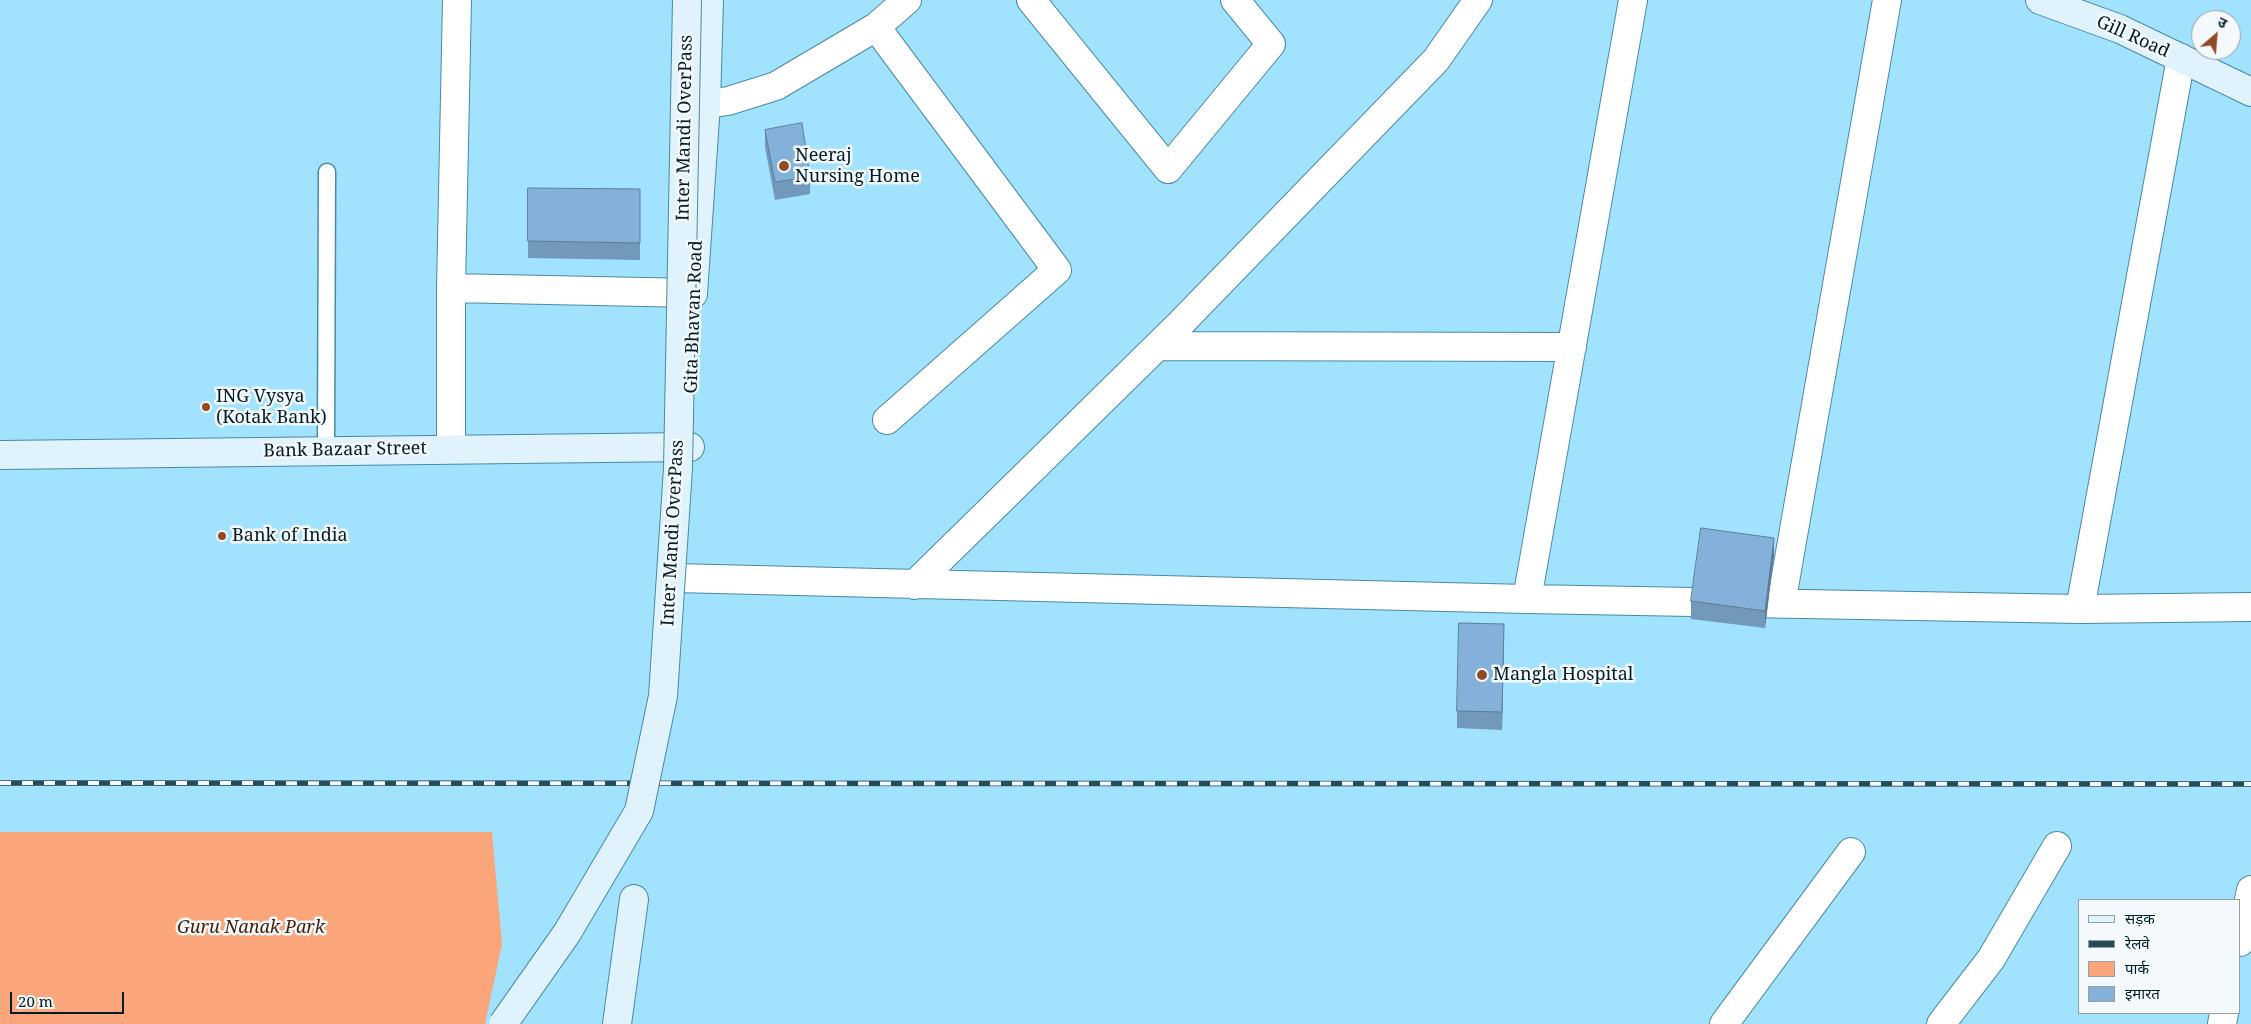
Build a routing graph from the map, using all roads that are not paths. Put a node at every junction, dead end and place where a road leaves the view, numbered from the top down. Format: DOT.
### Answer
graph roads {
  1 [pos="457,0"];
  2 [pos="687,0"];
  3 [pos="709,0"];
  4 [pos="907,0"];
  5 [pos="1031,0"];
  6 [pos="1235,0"];
  7 [pos="1478,0"];
  8 [pos="1633,0"];
  9 [pos="1887,0"];
  10 [pos="2040,0"];
  11 [pos="876,26"];
  12 [pos="2181,58"];
  13 [pos="2251,92"];
  14 [pos="706,104"];
  15 [pos="327,172"];
  16 [pos="451,288"];
  17 [pos="693,293"];
  18 [pos="1158,346"];
  19 [pos="1572,347"];
  20 [pos="887,420"];
  21 [pos="690,447"];
  22 [pos="451,448"];
  23 [pos="326,450"];
  24 [pos="0,455"];
  25 [pos="675,578"];
  26 [pos="914,585"];
  27 [pos="1527,599"];
  28 [pos="1782,604"];
  29 [pos="2251,607"];
  30 [pos="2080,609"];
  31 [pos="673,634"];
  32 [pos="2057,846"];
  33 [pos="1851,852"];
  34 [pos="2251,890"];
  35 [pos="634,899"];
  36 [pos="2241,937"];
  37 [pos="503,1024"];
  38 [pos="617,1024"];
  39 [pos="1724,1024"];
  40 [pos="1941,1024"];
  1 -- 16 [label="street"];
  2 -- 37 [label="street, Inter Mandi OverPass, bridge"];
  3 -- 14 [label="street, Gita Bhavan Road"];
  4 -- 11 [label="street"];
  5 -- 6 [label="street"];
  7 -- 18 [label="street"];
  8 -- 19 [label="street"];
  9 -- 28 [label="street"];
  10 -- 12 [label="street, Gill Road"];
  11 -- 14 [label="street"];
  11 -- 20 [label="street"];
  12 -- 13 [label="street, Gill Road"];
  12 -- 30 [label="street"];
  14 -- 17 [label="street, Gita Bhavan Road"];
  15 -- 23 [label="lane"];
  16 -- 17 [label="street"];
  16 -- 22 [label="street"];
  17 -- 21 [label="street, Gita Bhavan Road"];
  18 -- 19 [label="street"];
  18 -- 26 [label="street"];
  19 -- 27 [label="street"];
  21 -- 22 [label="street, Bank Bazaar Street"];
  21 -- 25 [label="street, Gita Bhavan Road"];
  22 -- 23 [label="street, Bank Bazaar Street"];
  23 -- 24 [label="street, Bank Bazaar Street"];
  25 -- 26 [label="street"];
  25 -- 31 [label="street, Gita Bhavan Road"];
  26 -- 27 [label="street"];
  27 -- 28 [label="street"];
  28 -- 30 [label="street"];
  29 -- 30 [label="street"];
  32 -- 40 [label="street"];
  33 -- 39 [label="street"];
  34 -- 36 [label="street"];
  35 -- 38 [label="street"];
}
